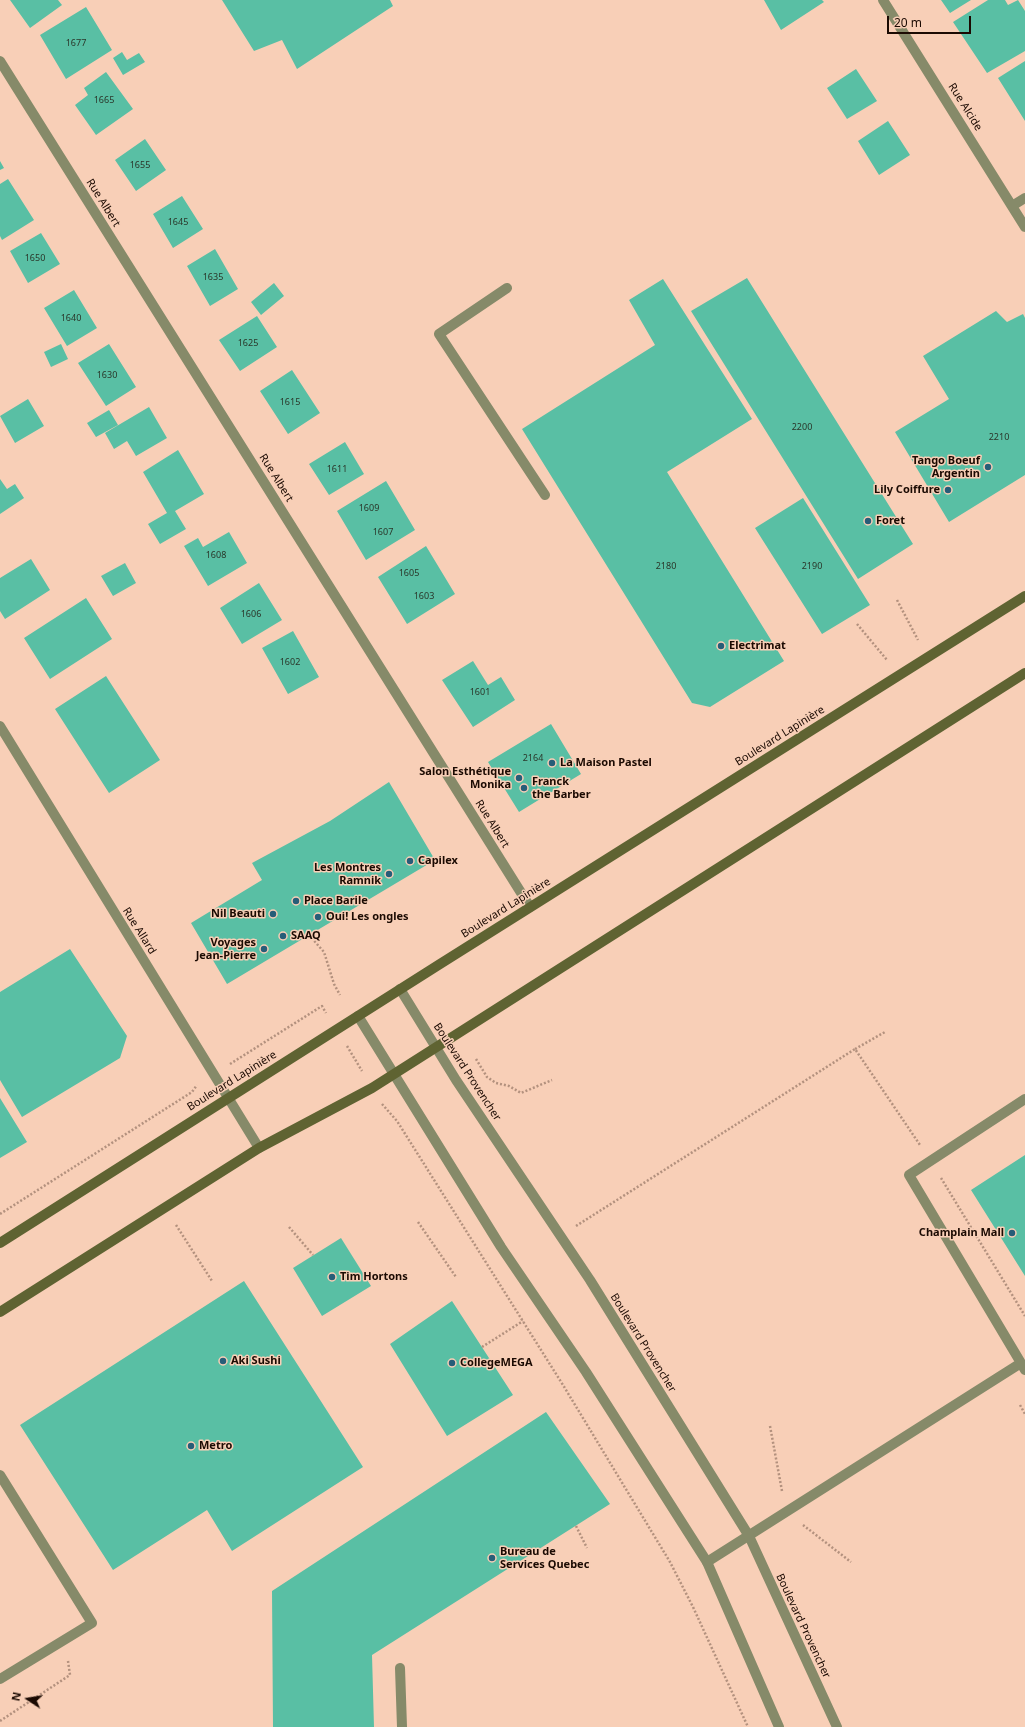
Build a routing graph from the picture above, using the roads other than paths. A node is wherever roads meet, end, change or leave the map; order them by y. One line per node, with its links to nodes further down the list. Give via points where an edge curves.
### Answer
1 (883, 0): 4 (street, Rue Alcide)
2 (0, 61): 11 (street, Rue Albert)
3 (1025, 198): 4 (street)
4 (1012, 206): 5 (street, Rue Alcide)
5 (1025, 227)
6 (506, 288): 7 (street, via 439,334)
7 (545, 495)
8 (1025, 596): 11 (main road, Boulevard Lapinière)
9 (1025, 673): 14 (main road)
10 (0, 726): 16 (street, Rue Allard)
11 (530, 907): 12 (main road, Boulevard Lapinière)
12 (400, 989): 13 (main road, Boulevard Lapinière); 14 (street, Boulevard Provencher)
13 (358, 1016): 15 (street); 16 (main road, Boulevard Lapinière)
14 (436, 1047): 15 (main road); 23 (street, Boulevard Provencher, via 590,1280)
15 (393, 1075): 18 (main road); 24 (street)
16 (228, 1098): 18 (street, Rue Allard); 19 (main road, Boulevard Lapinière)
17 (1025, 1099): 21 (street, via 909,1176)
18 (259, 1148): 20 (main road)
19 (0, 1243)
20 (0, 1312)
21 (1023, 1367): 23 (street)
22 (0, 1475): 26 (street, via 92,1623)
23 (749, 1536): 24 (street); 29 (street, Boulevard Provencher)
24 (707, 1562): 28 (street)
25 (400, 1668): 27 (street)
26 (0, 1679)
27 (402, 1727)
28 (779, 1727)
29 (837, 1727)

